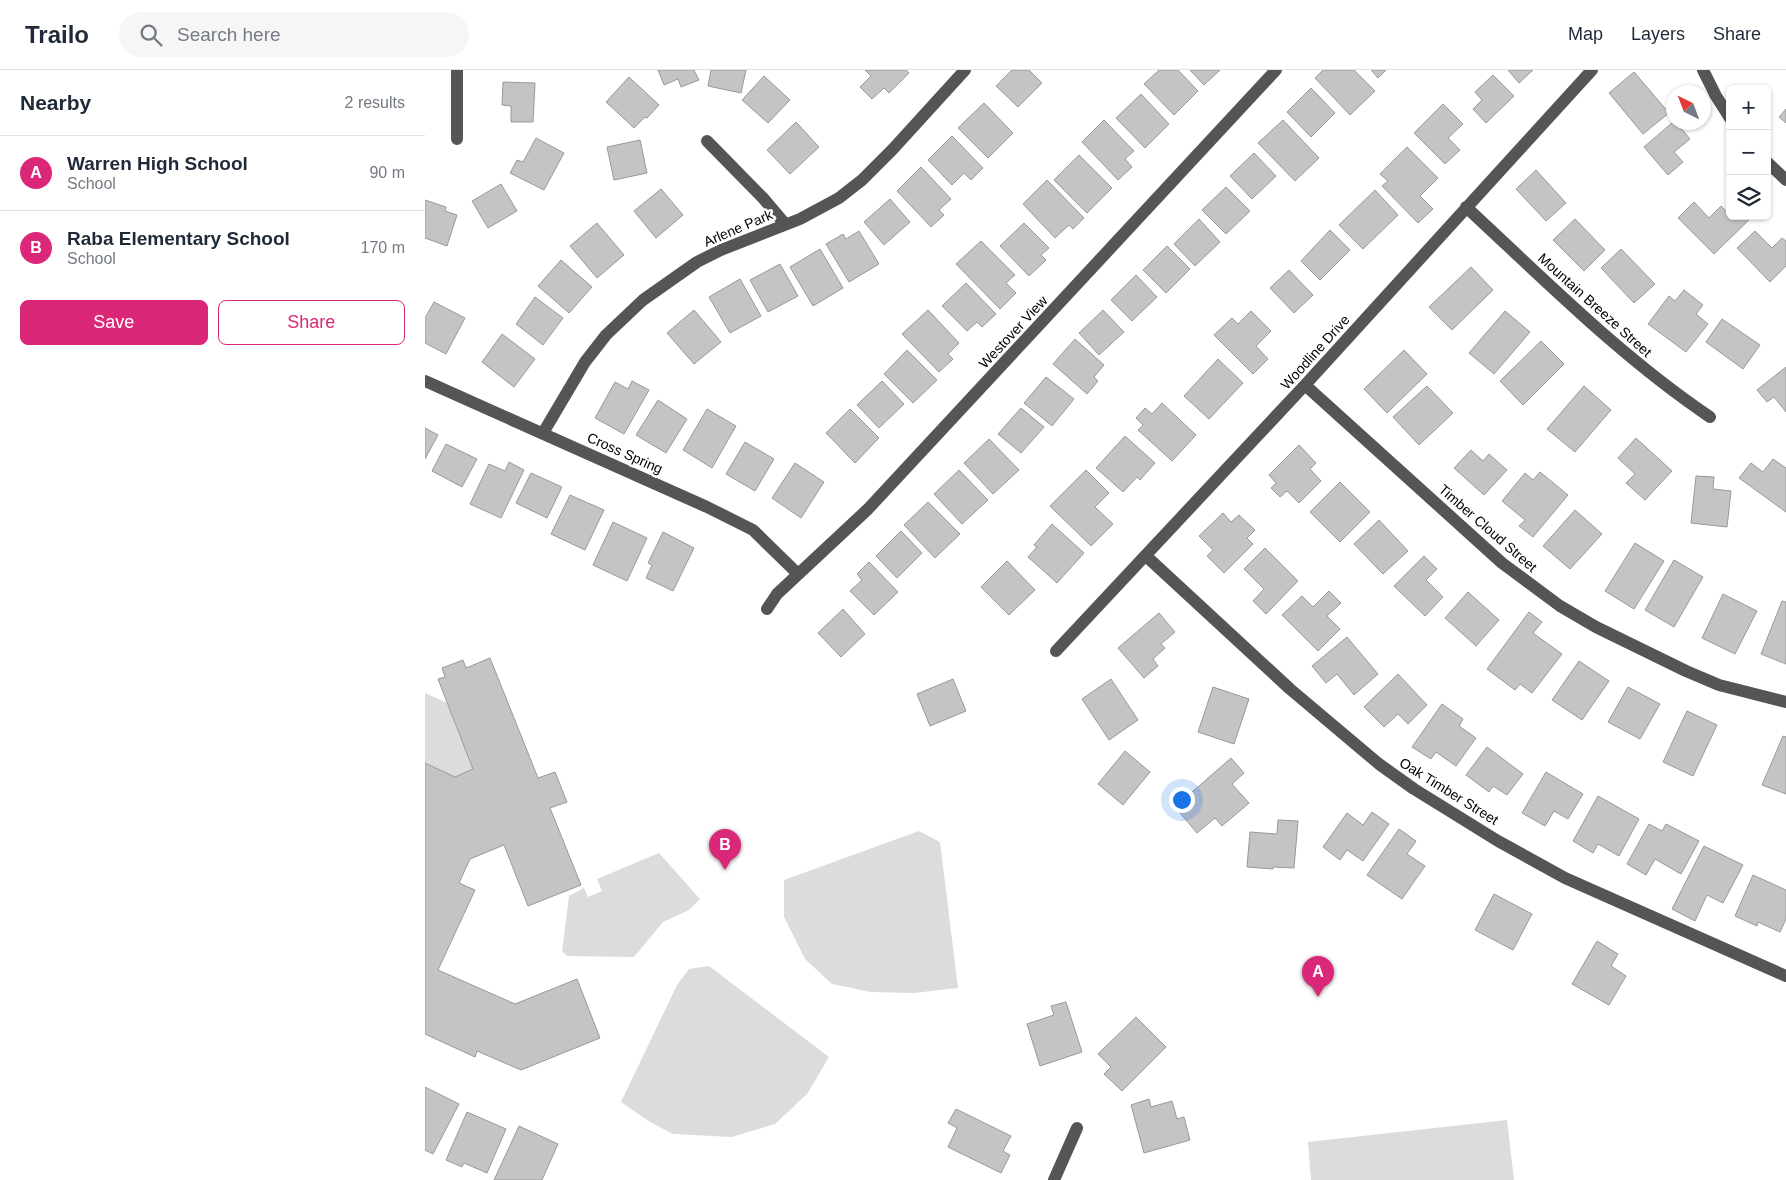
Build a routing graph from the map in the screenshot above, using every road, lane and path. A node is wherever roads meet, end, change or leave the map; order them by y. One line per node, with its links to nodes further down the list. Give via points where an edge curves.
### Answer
1 (457, 70): 7 (street)
2 (965, 70): 12 (street, Arlene Park, via 862,180 839,198)
3 (1276, 70): 18 (street, Westover View, via 868,509)
4 (1592, 70): 11 (street, Woodline Drive)
5 (1703, 70): 6 (street)
6 (1726, 112)
7 (457, 139)
8 (707, 141): 12 (street)
9 (1771, 166): 10 (street)
10 (1786, 180)
11 (1466, 208): 14 (street, Woodline Drive); 15 (street, Mountain Breeze Street, via 1615,345 1671,391)
12 (785, 224): 16 (street, Arlene Park, via 697,262 643,300 585,362)
13 (425, 381): 16 (street, Cross Spring)
14 (1305, 385): 17 (street, Woodline Drive); 21 (street, Timber Cloud Street, via 1502,563 1560,606 1686,671 1719,685)
15 (1710, 417)
16 (543, 433): 18 (street, Cross Spring, via 753,530)
17 (1145, 556): 20 (street, Woodline Drive); 22 (street, Oak Timber Street, via 1290,690 1414,789 1565,878)
18 (798, 574): 19 (street, Westover View)
19 (767, 609)
20 (1056, 651)
21 (1786, 702)
22 (1786, 976)
23 (1077, 1128): 24 (street)
24 (1054, 1180)

